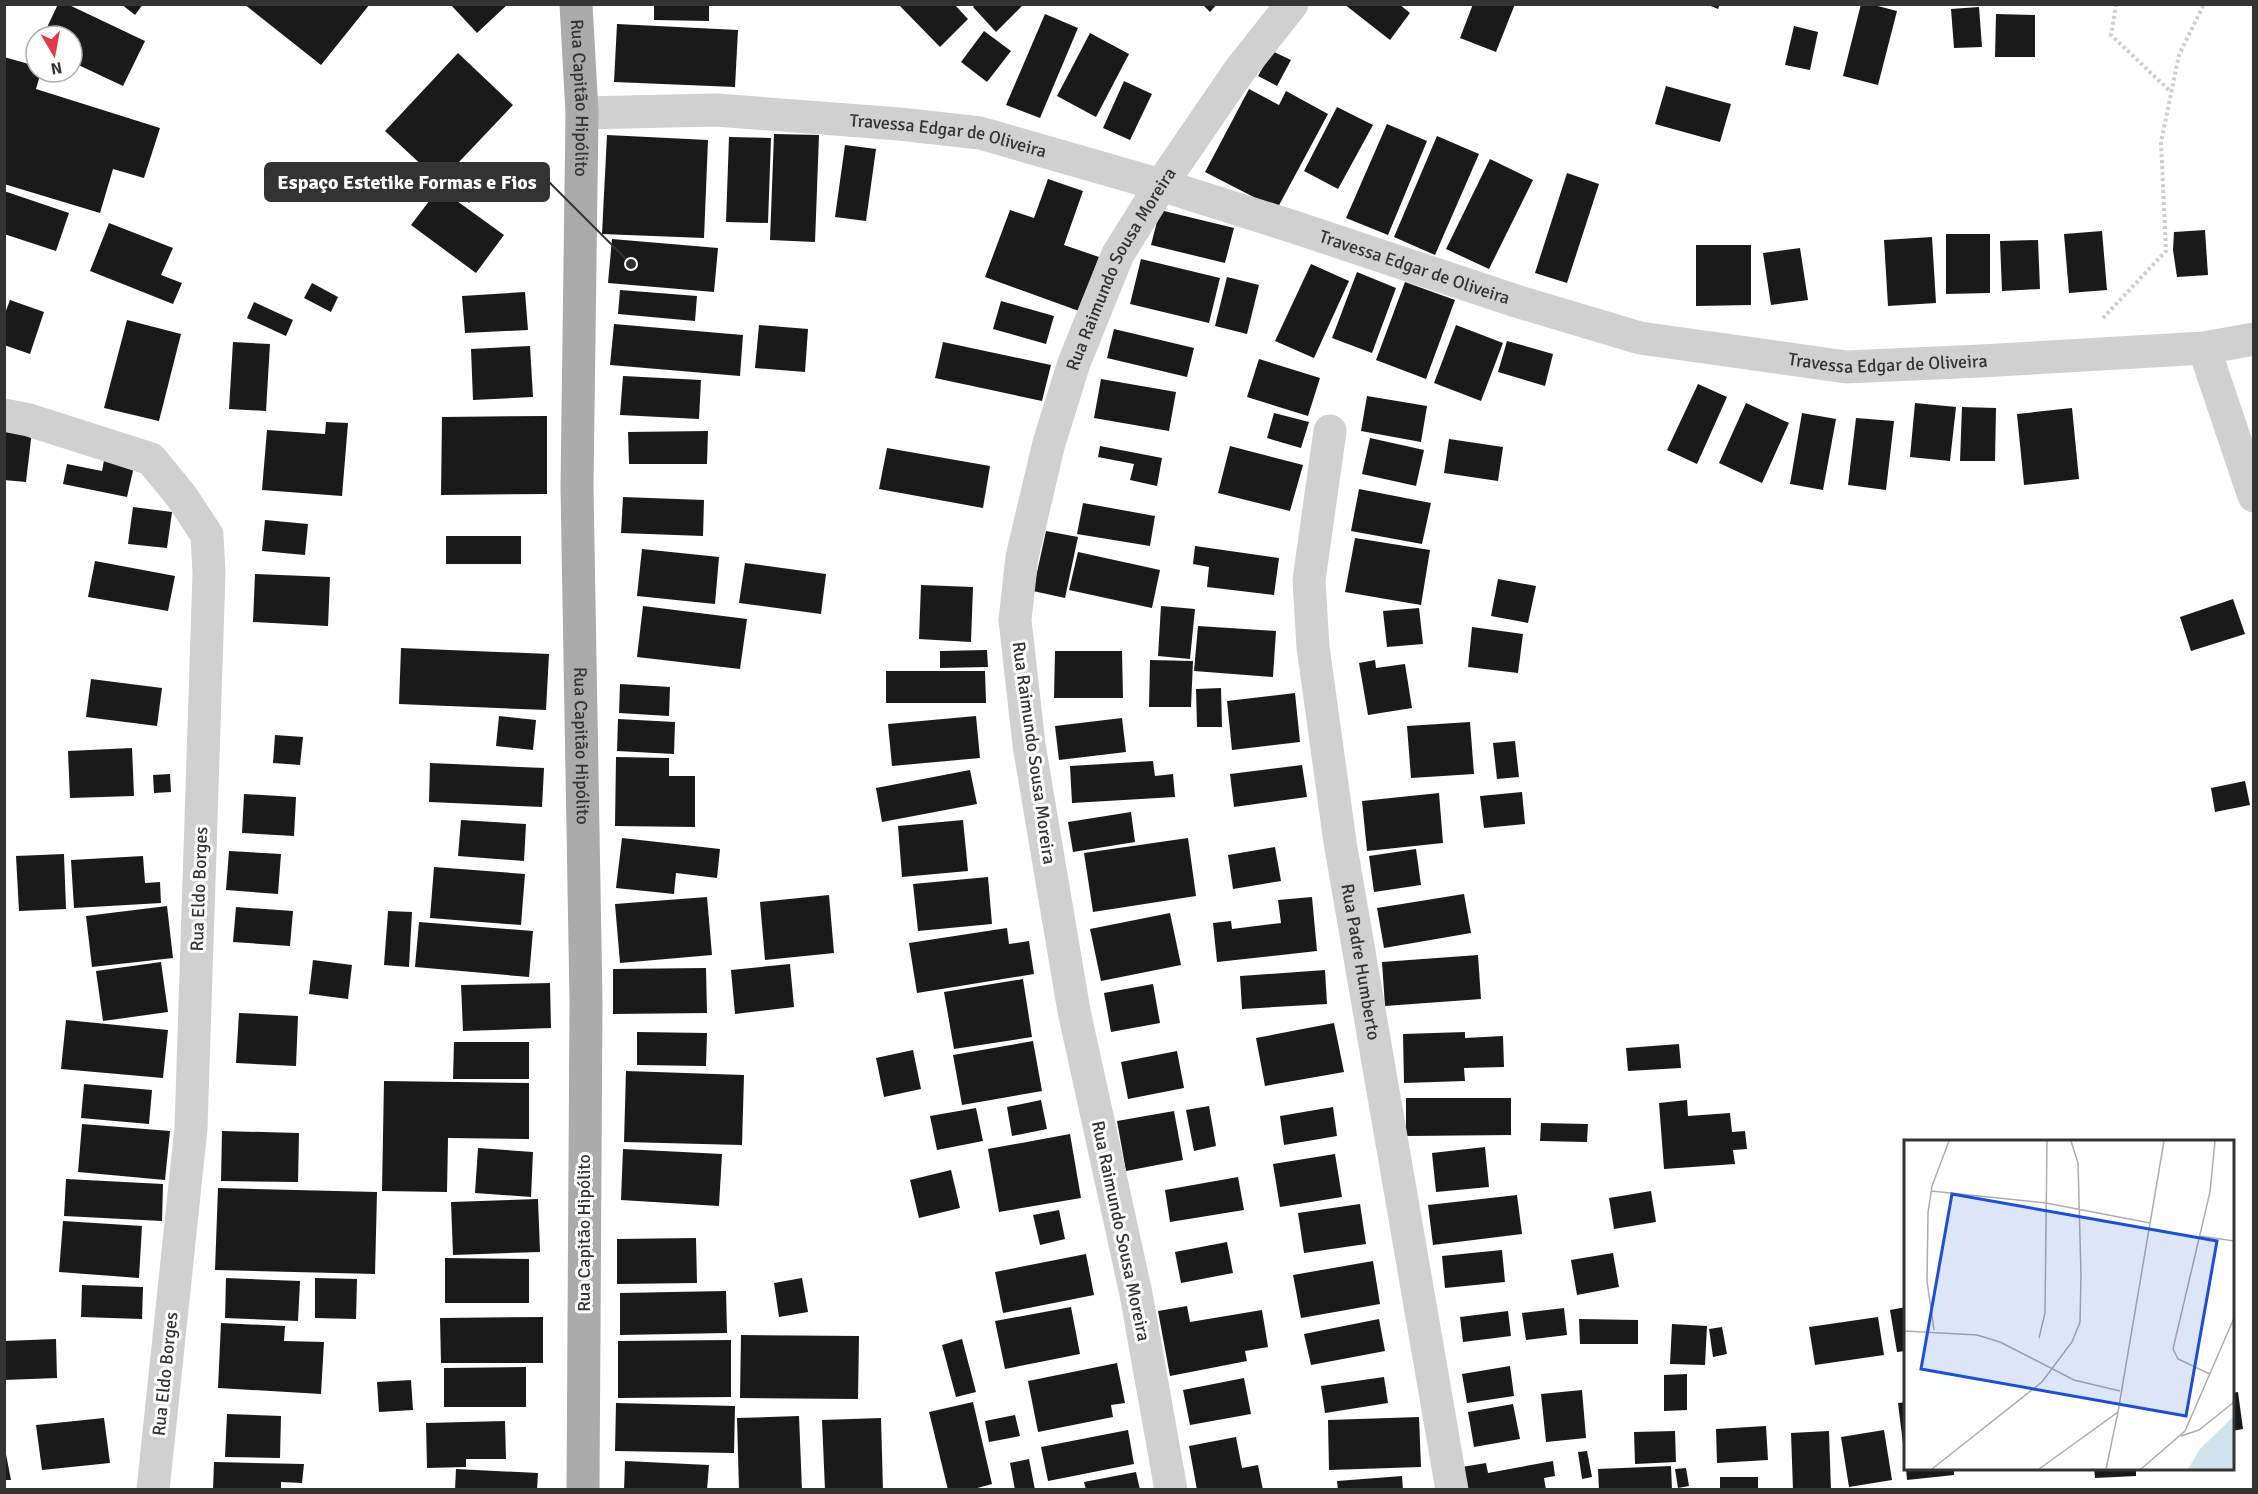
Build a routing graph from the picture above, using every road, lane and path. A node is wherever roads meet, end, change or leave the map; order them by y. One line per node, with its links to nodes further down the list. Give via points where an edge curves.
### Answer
1 (576, 4): 6 (main road, Rua Capitão Hipólito)
2 (1292, 4): 7 (street, Rua Raimundo Sousa Moreira, via 1239,71)
3 (2116, 4): 5 (path, via 2110,35)
4 (2204, 4): 5 (path, via 2179,55)
5 (2171, 92): 10 (path, via 2161,142 2166,251)
6 (582, 113): 7 (street, Travessa Edgar de Oliveira, via 717,110 980,133); 15 (main road, Rua Capitão Hipólito, via 577,487 585,1002)
7 (1161, 185): 10 (street, Travessa Edgar de Oliveira, via 1640,338 1846,367); 16 (street, Rua Raimundo Sousa Moreira, via 1118,254 1074,363 1048,443 1025,546 1015,621 1029,745 1074,1011 1136,1294)
8 (2253, 339): 9 (street, Travessa Edgar de Oliveira)
9 (2204, 348): 10 (street, Travessa Edgar de Oliveira); 13 (street)
10 (2067, 356)
11 (4, 415): 14 (street, Rua Eldo Borges, via 151,459 207,535 209,573 191,1128)
12 (1329, 431): 17 (street, Rua Padre Humberto, via 1309,580 1313,647 1340,842)
13 (2253, 496)
14 (153, 1490)
15 (584, 1490)
16 (1171, 1490)
17 (1452, 1490)

